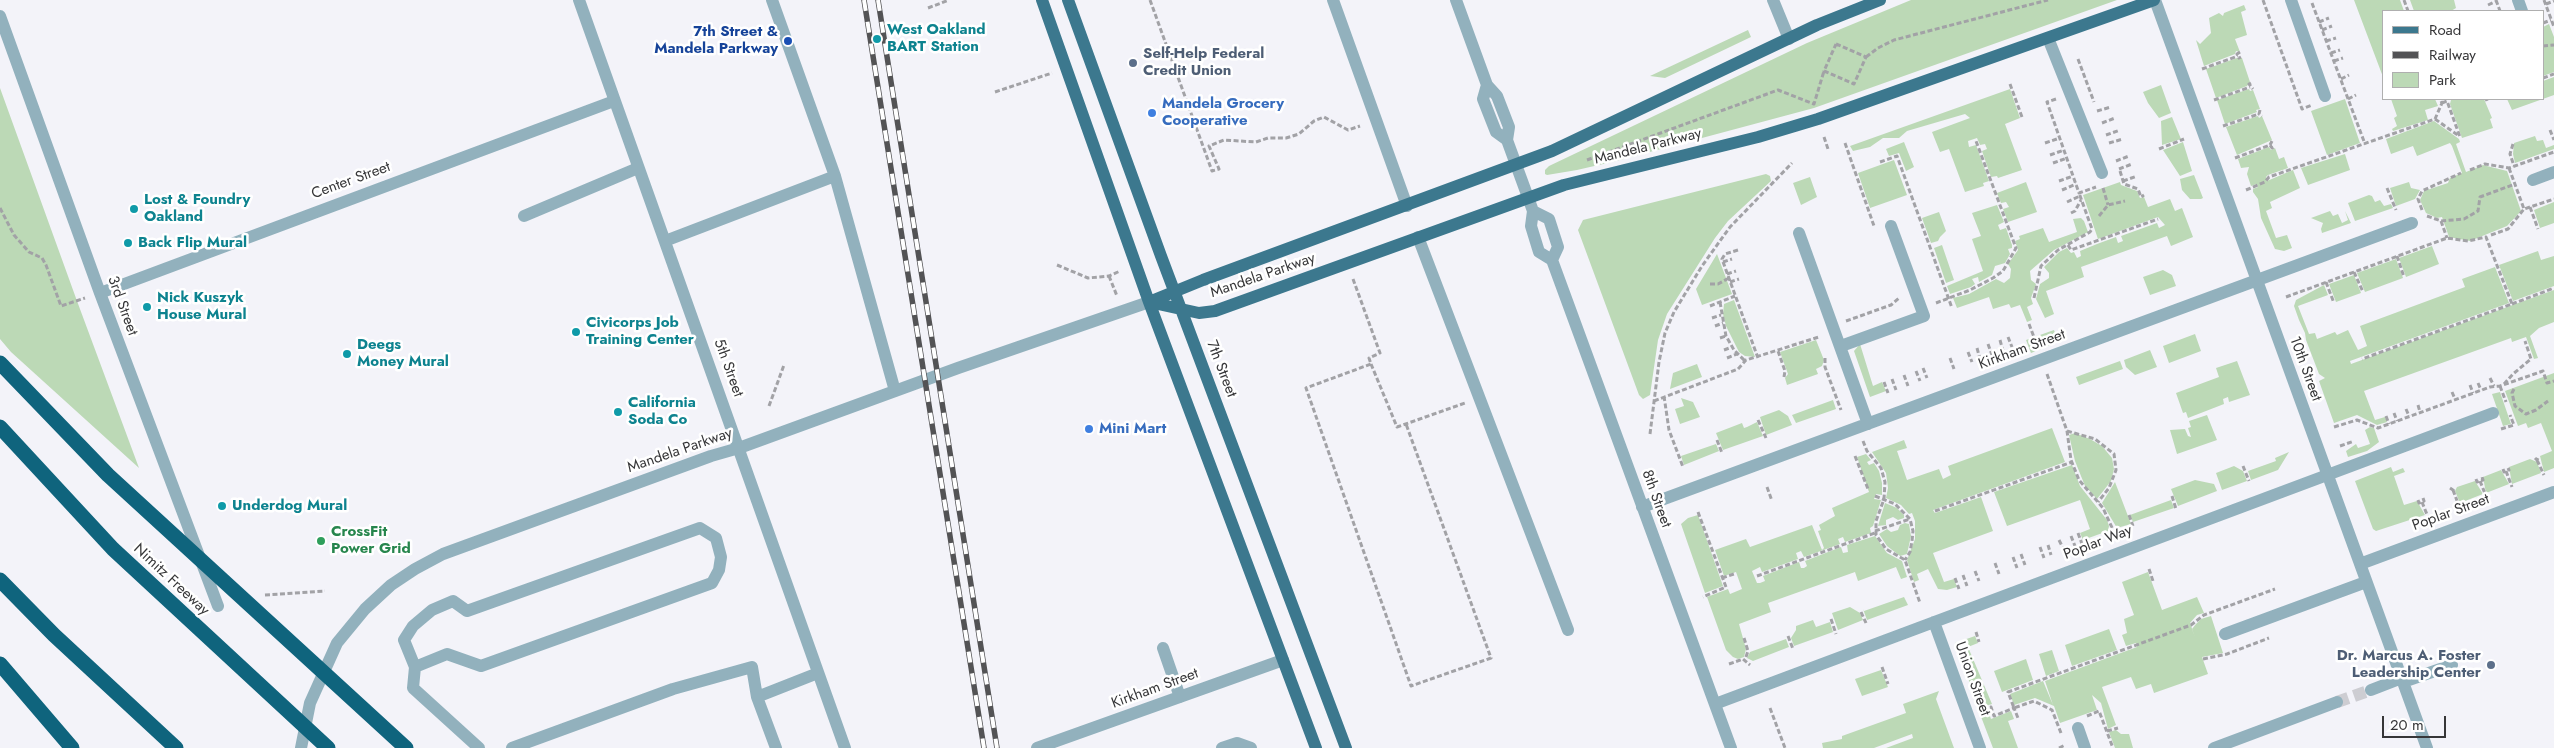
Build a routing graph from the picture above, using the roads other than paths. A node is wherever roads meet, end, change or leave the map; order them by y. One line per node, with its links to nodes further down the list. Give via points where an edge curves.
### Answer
1 (579, 0): 15 (street, 5th Street)
2 (772, 0): 19 (street)
3 (1042, 0): 34 (main road)
4 (1068, 0): 33 (main road, 7th Street)
5 (1333, 0): 23 (street)
6 (1456, 0): 16 (street, 8th Street, via 1487,85 1483,99 1496,132 1506,140)
7 (1772, 0): 13 (street)
8 (1880, 0): 13 (main road, Mandela Parkway)
9 (2154, 0): 12 (main road, Mandela Parkway); 31 (street, 10th Street)
10 (2291, 0): 14 (street)
11 (0, 16): 32 (street, 3rd Street)
12 (2048, 38): 20 (street); 22 (main road, Mandela Parkway, via 1818,119 1564,185)
13 (1789, 39): 16 (main road, Mandela Parkway)
14 (2325, 96)
15 (614, 101): 17 (street, 5th Street); 32 (street, Center Street)
16 (1516, 165): 22 (street, 8th Street); 23 (main road, Mandela Parkway)
17 (638, 168): 24 (street); 29 (street, 5th Street)
18 (2554, 172): 21 (street)
19 (835, 176): 29 (street); 38 (street)
20 (2103, 180)
21 (2533, 180)
22 (1531, 205): 28 (main road, Mandela Parkway); 30 (street, 8th Street, via 1531,226 1539,252); 30 (street, 8th Street, via 1549,219 1558,246)
23 (1407, 206): 33 (main road, Mandela Parkway)
24 (524, 216)
25 (2412, 223): 31 (street, Kirkham Street)
26 (1891, 226): 36 (street, via 1924,316)
27 (1799, 233): 36 (street)
28 (1418, 238): 35 (main road, Mandela Parkway, via 1215,311); 51 (street)
29 (665, 241): 42 (street, 5th Street)
30 (1552, 260): 45 (street, 8th Street)
31 (2255, 280): 40 (street, Kirkham Street); 43 (street, 10th Street)
32 (100, 292): 49 (street, 3rd Street)
33 (1174, 292): 34 (main road, Mandela Parkway); 35 (main road, 7th Street)
34 (1149, 302): 35 (main road, Mandela Parkway); 38 (street, Mandela Parkway); 54 (main road)
35 (1182, 310): 79 (main road, 7th Street)
36 (1841, 346): 40 (street)
37 (0, 363): 70 (highway, via 108,475)
38 (895, 390): 42 (street, Mandela Parkway)
39 (2493, 413): 43 (street, Poplar Way)
40 (1868, 424): 45 (street, Kirkham Street)
41 (0, 427): 69 (highway, Nimitz Freeway, via 120,555)
42 (739, 448): 58 (street, 5th Street); 68 (street, Mandela Parkway, via 451,551 414,569 365,609 337,643 310,703)
43 (2327, 475): 46 (street, 10th Street); 50 (street, Poplar Way)
44 (2554, 492): 46 (street, Poplar Street)
45 (1642, 507): 64 (street, 8th Street)
46 (2360, 564): 48 (street, 10th Street)
47 (0, 580): 67 (highway)
48 (2366, 582): 52 (street); 59 (street, 10th Street)
49 (218, 606)
50 (1934, 622): 64 (street, Poplar Way); 81 (street, Union Street)
51 (1568, 630)
52 (2225, 634)
53 (1163, 648): 62 (street)
54 (1283, 660): 62 (street, Kirkham Street); 78 (main road)
55 (0, 664): 66 (highway)
56 (2452, 664): 59 (street)
57 (415, 667): 57 (street, via 447,654 480,666 712,583 721,557 716,538 700,528 467,611 453,601 432,610 413,626 404,640); 71 (street, via 413,688)
58 (818, 674): 61 (street); 74 (street, 5th Street)
59 (2402, 680): 60 (street); 84 (street, 10th Street)
60 (2371, 690)
61 (757, 697): 72 (street, via 752,667 673,689); 73 (street)
62 (1180, 697): 75 (street, Kirkham Street)
63 (2338, 702): 83 (street)
64 (1715, 704): 80 (street, 8th Street)
65 (2078, 728): 82 (street)
66 (72, 748)
67 (176, 748)
68 (301, 748)
69 (328, 748)
70 (406, 748)
71 (479, 748)
72 (512, 748)
73 (776, 748)
74 (845, 748)
75 (1037, 748)
76 (1222, 748): 77 (street, via 1237,743)
77 (1251, 748)
78 (1316, 748)
79 (1346, 748)
80 (1731, 748)
81 (1980, 748)
82 (2085, 748)
83 (2214, 748)
84 (2427, 748)

